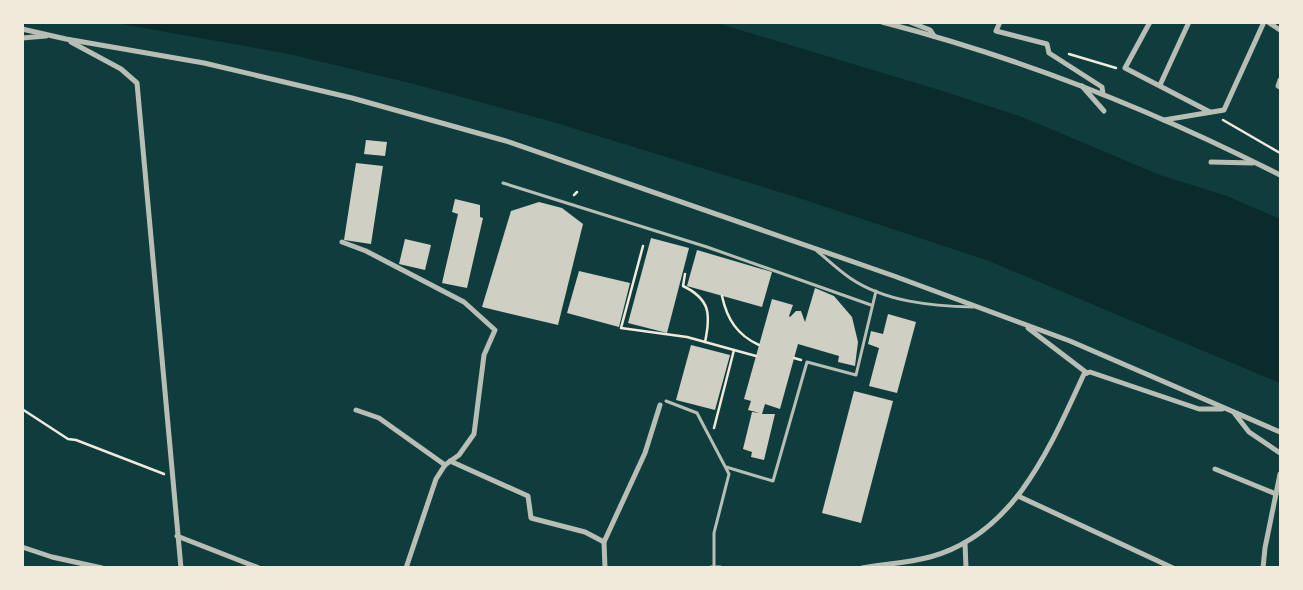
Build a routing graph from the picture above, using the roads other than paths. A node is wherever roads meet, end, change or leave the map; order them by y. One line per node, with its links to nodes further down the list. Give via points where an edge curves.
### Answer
1 (882, 22): 11 (street)
2 (910, 22): 11 (street, via 930,30)
3 (1000, 22): 18 (street, via 996,31 1047,44 1049,53 1102,88)
4 (1150, 22): 16 (street, via 1125,68)
5 (1189, 22): 16 (street)
6 (1264, 22): 20 (street, via 1224,110)
7 (1268, 22): 9 (street)
8 (22, 29): 10 (street)
9 (1280, 30)
10 (49, 36): 12 (street); 13 (street)
11 (934, 36): 15 (street)
12 (22, 38)
13 (66, 39): 27 (street, via 204,63 432,119 506,141); 46 (street, via 122,69 137,83)
14 (1280, 80): 17 (street)
15 (1080, 84): 18 (street); 19 (street)
16 (1160, 85): 20 (street)
17 (1280, 87)
18 (1103, 94): 21 (street)
19 (1104, 111)
20 (1211, 112): 21 (street)
21 (1164, 120): 23 (street)
22 (1212, 162): 23 (street)
23 (1256, 163): 24 (street)
24 (1280, 175)
25 (503, 183): 29 (lane, via 707,247)
26 (342, 242): 40 (street, via 366,250 464,302 495,330 484,355 474,434 459,455)
27 (813, 247): 28 (lane, via 850,278); 30 (street)
28 (876, 291): 29 (lane); 30 (lane, via 933,306)
29 (871, 305): 41 (lane, via 856,374 807,362 773,481)
30 (979, 307): 31 (street)
31 (1022, 323): 32 (street); 35 (street)
32 (1087, 373): 35 (street, via 1199,409); 45 (street, via 1048,452)
33 (666, 401): 41 (lane, via 697,413)
34 (660, 405): 47 (street, via 646,453)
35 (1224, 409): 37 (street)
36 (356, 410): 40 (street, via 379,418)
37 (1235, 414): 38 (street); 39 (street, via 1249,432)
38 (1280, 432)
39 (1280, 453)
40 (447, 463): 47 (street, via 528,496 531,518 585,532); 55 (street, via 436,479)
41 (726, 467): 51 (lane, via 729,474 714,533)
42 (1215, 469): 44 (street)
43 (1280, 474): 44 (street)
44 (1276, 494): 61 (street)
45 (1018, 496): 48 (street); 60 (street)
46 (177, 536): 53 (street); 54 (street)
47 (604, 542): 56 (street)
48 (966, 543): 58 (street, via 930,558); 59 (street)
49 (22, 547): 50 (street)
50 (84, 566): 52 (street)
51 (712, 567): 57 (street)
52 (102, 568)
53 (181, 568)
54 (259, 568)
55 (406, 568)
56 (605, 568)
57 (720, 568)
58 (862, 568)
59 (966, 568)
60 (1173, 568)
61 (1263, 568)

